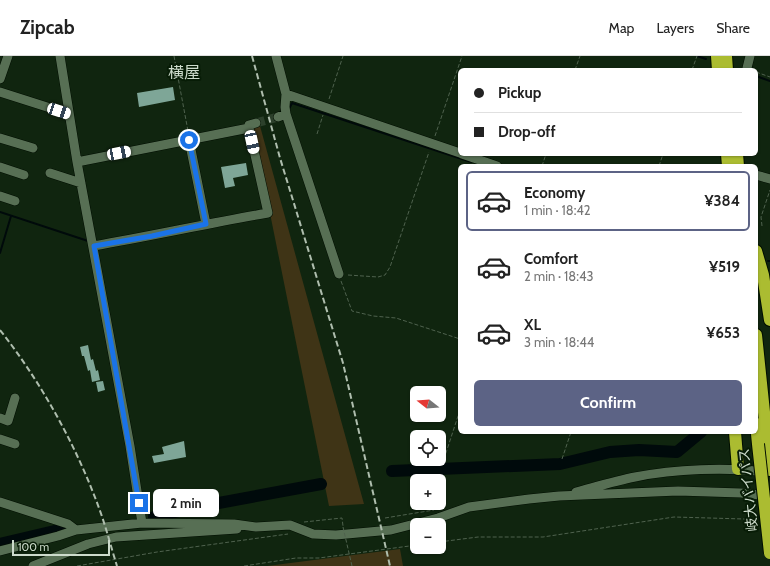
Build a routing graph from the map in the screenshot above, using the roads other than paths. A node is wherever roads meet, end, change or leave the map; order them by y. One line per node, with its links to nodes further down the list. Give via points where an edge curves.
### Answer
1 (8, 56): 10 (street)
2 (60, 56): 13 (street)
3 (276, 56): 12 (street)
4 (717, 56): 7 (highway)
5 (726, 56): 8 (highway)
6 (750, 56): 9 (street)
7 (718, 68)
8 (727, 68)
9 (747, 68)
10 (0, 79)
11 (0, 92): 13 (street)
12 (286, 94): 17 (street); 32 (street, via 282,115)
13 (69, 114): 19 (street)
14 (0, 138): 16 (street)
15 (189, 140): 19 (street); 29 (street); 29 (street, via 252,126 268,213)
16 (33, 148)
17 (458, 153)
18 (467, 156): 20 (street)
19 (77, 162): 26 (street)
20 (491, 164)
21 (0, 167): 23 (street)
22 (50, 173): 26 (street)
23 (24, 175)
24 (758, 175): 25 (street)
25 (770, 179)
26 (81, 183): 30 (street)
27 (0, 196): 28 (street)
28 (15, 201)
29 (206, 224): 30 (street)
30 (94, 246): 47 (street)
31 (758, 258): 33 (highway)
32 (339, 274)
33 (770, 320)
34 (758, 366): 41 (highway, 岐大バイパス)
35 (15, 398): 36 (street, via 8,421)
36 (0, 418)
37 (758, 430): 41 (highway, 岐大バイパス)
38 (735, 434): 42 (highway)
39 (0, 439): 40 (street)
40 (15, 444)
41 (763, 445): 43 (highway, 岐大バイパス); 51 (highway, 岐大バイパス, bridge)
42 (738, 469): 43 (street); 44 (street, via 658,473)
43 (770, 471)
44 (559, 496): 45 (street, via 678,491); 48 (street, via 469,506 417,524 366,533 313,534 290,525)
45 (770, 496)
46 (0, 502): 49 (street, via 68,524)
47 (142, 523): 48 (street, via 234,524); 49 (street)
48 (256, 527): 52 (street, via 116,537 88,544)
49 (76, 530): 50 (street)
50 (0, 550)
51 (770, 553)
52 (33, 566)

